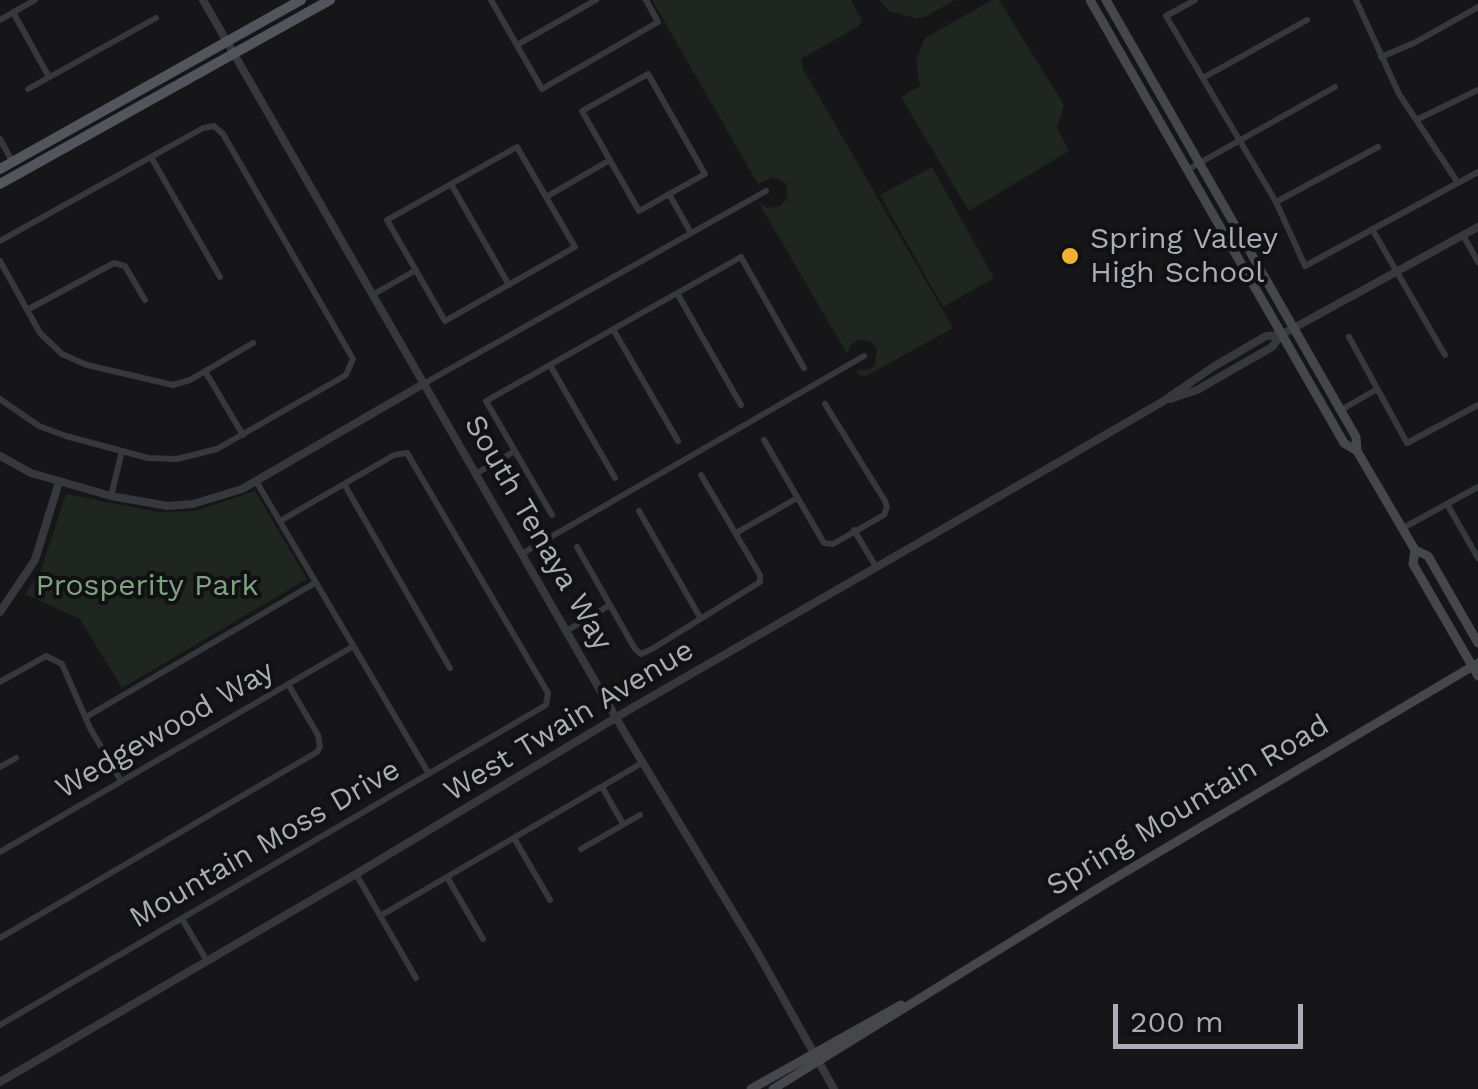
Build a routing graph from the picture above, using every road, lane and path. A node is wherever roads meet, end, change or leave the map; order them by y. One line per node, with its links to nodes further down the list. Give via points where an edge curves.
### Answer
1 (35, 0): 14 (street)
2 (202, 0): 19 (street, South Tenaya Way)
3 (302, 0): 19 (main road)
4 (330, 0): 21 (main road)
5 (491, 0): 20 (street)
6 (568, 0): 15 (street)
7 (596, 0): 15 (street)
8 (646, 0): 20 (street, via 658,22 542,88)
9 (1106, 0): 35 (main road)
10 (1195, 0): 24 (street, via 1166,16)
11 (1356, 0): 22 (street)
12 (1093, 1): 37 (main road)
13 (1478, 7): 22 (street)
14 (13, 12): 17 (street); 23 (street)
15 (575, 12): 20 (street)
16 (156, 18): 23 (street)
17 (0, 20)
18 (1307, 20): 24 (street)
19 (227, 42): 21 (street, South Tenaya Way); 34 (main road)
20 (517, 45)
21 (234, 54): 39 (main road); 58 (street, South Tenaya Way)
22 (1380, 57): 28 (street)
23 (49, 78): 26 (street)
24 (1203, 78): 30 (street)
25 (1335, 87): 30 (street)
26 (28, 89)
27 (1478, 90): 28 (street)
28 (1416, 120): 40 (street)
29 (0, 139): 34 (street)
30 (1238, 141): 35 (street); 45 (street)
31 (1378, 147): 45 (street)
32 (151, 156): 50 (street); 55 (street); 78 (street, via 202,128 214,126 224,134 353,359 346,375)
33 (610, 160): 43 (street, via 639,211); 43 (street, via 582,110 648,74 705,174); 44 (street)
34 (13, 162): 36 (main road); 39 (main road)
35 (1200, 162): 37 (street); 61 (main road)
36 (0, 169)
37 (1186, 170): 63 (main road)
38 (1478, 172): 40 (street)
39 (0, 180)
40 (1458, 183): 47 (street)
41 (451, 184): 44 (street, via 517,147); 53 (street, via 387,220); 56 (street)
42 (766, 191): 48 (street)
43 (669, 194): 48 (street)
44 (546, 197): 56 (street, via 575,247)
45 (1276, 202): 47 (street, via 1306,266)
46 (1478, 226): 49 (street, West Twain Avenue)
47 (1372, 229): 54 (street)
48 (692, 233): 71 (street)
49 (1463, 235): 52 (street); 54 (street, West Twain Avenue)
50 (0, 241)
51 (0, 260): 60 (street)
52 (1478, 262)
53 (416, 270): 56 (street, via 445,321); 58 (street)
54 (1397, 271): 61 (street, West Twain Avenue); 66 (street)
55 (220, 277)
56 (509, 284)
57 (677, 293): 62 (street); 69 (street, via 740,257); 74 (street)
58 (374, 294): 71 (street, South Tenaya Way)
59 (146, 300): 60 (street, via 120,263)
60 (27, 310): 70 (street, via 47,341 87,365 170,385)
61 (1294, 328): 63 (street, West Twain Avenue); 77 (main road)
62 (614, 329): 68 (street); 80 (street)
63 (1281, 334): 83 (main road, via 1344,443); 105 (street, West Twain Avenue, via 1272,347 1197,390 1162,402)
64 (1349, 337): 72 (street)
65 (253, 343): 70 (street)
66 (1445, 355)
67 (864, 356): 103 (street)
68 (550, 365): 82 (street, via 486,401); 87 (street)
69 (804, 368)
70 (205, 371): 78 (street)
71 (425, 383): 85 (street, South Tenaya Way); 88 (street)
72 (1377, 389): 76 (street, via 1407,443); 77 (street)
73 (0, 399): 81 (street, via 39,426)
74 (741, 404)
75 (825, 404): 99 (street, via 887,507)
76 (1478, 404)
77 (1341, 410): 83 (main road)
78 (242, 435): 81 (street, via 181,459)
79 (764, 440): 93 (street)
80 (678, 441)
81 (122, 451): 92 (street)
82 (516, 451): 85 (street); 96 (street)
83 (1357, 451): 98 (main road)
84 (0, 456): 89 (street)
85 (477, 474): 103 (street, South Tenaya Way)
86 (701, 475): 100 (street)
87 (615, 478)
88 (256, 481): 92 (street, via 193,504); 97 (street)
89 (60, 482): 92 (street); 108 (street, via 36,560)
90 (344, 484): 97 (street); 113 (street); 122 (street, Mountain Moss Drive, via 407,453 548,693 542,709)
91 (1478, 487): 94 (street)
92 (111, 496)
93 (797, 498): 99 (street, via 819,540 828,545); 100 (street)
94 (1447, 504): 98 (street); 104 (street)
95 (639, 511): 109 (street)
96 (552, 514)
97 (280, 521): 106 (street)
98 (1403, 528): 102 (main road)
99 (854, 530): 105 (street)
100 (736, 534): 109 (street, via 760,575 758,586)
101 (577, 547): 107 (street)
102 (1415, 550): 111 (main road, via 1428,556); 114 (main road, via 1414,564)
103 (522, 552): 110 (street, South Tenaya Way)
104 (1478, 558)
105 (876, 566): 118 (street, West Twain Avenue)
106 (316, 583): 112 (street); 117 (street)
107 (610, 605): 109 (street, via 644,654); 110 (street)
108 (0, 612)
109 (701, 619)
110 (568, 630): 118 (street, South Tenaya Way)
111 (1478, 642)
112 (352, 647): 116 (street, Wedgewood Way); 122 (street)
113 (450, 668)
114 (1476, 669): 140 (main road, Spring Mountain Road)
115 (0, 682): 117 (street, via 52,656)
116 (288, 684): 123 (street, Wedgewood Way); 135 (street, via 318,735 317,752)
117 (86, 717): 123 (street)
118 (618, 718): 120 (street, South Tenaya Way); 130 (street, West Twain Avenue)
119 (16, 758): 121 (street)
120 (642, 763): 124 (street); 140 (street, South Tenaya Way)
121 (0, 767)
122 (429, 774): 134 (street, Mountain Moss Drive)
123 (122, 781): 129 (street, Wedgewood Way)
124 (602, 787): 126 (street); 127 (street)
125 (640, 815): 126 (street)
126 (624, 824): 128 (street)
127 (514, 838): 131 (street); 132 (street)
128 (582, 850)
129 (0, 852)
130 (356, 874): 133 (street); 137 (street, West Twain Avenue)
131 (447, 877): 133 (street); 136 (street)
132 (550, 900)
133 (380, 916): 138 (street)
134 (182, 919): 137 (street); 139 (street, Mountain Moss Drive)
135 (0, 938)
136 (483, 939)
137 (207, 961): 141 (street, West Twain Avenue)
138 (416, 978)
139 (0, 1025)
140 (816, 1057): 142 (main road, Spring Mountain Road); 143 (main road, Spring Mountain Road); 144 (street, South Tenaya Way)
141 (0, 1082)
142 (751, 1089)
143 (773, 1089)
144 (834, 1089)

